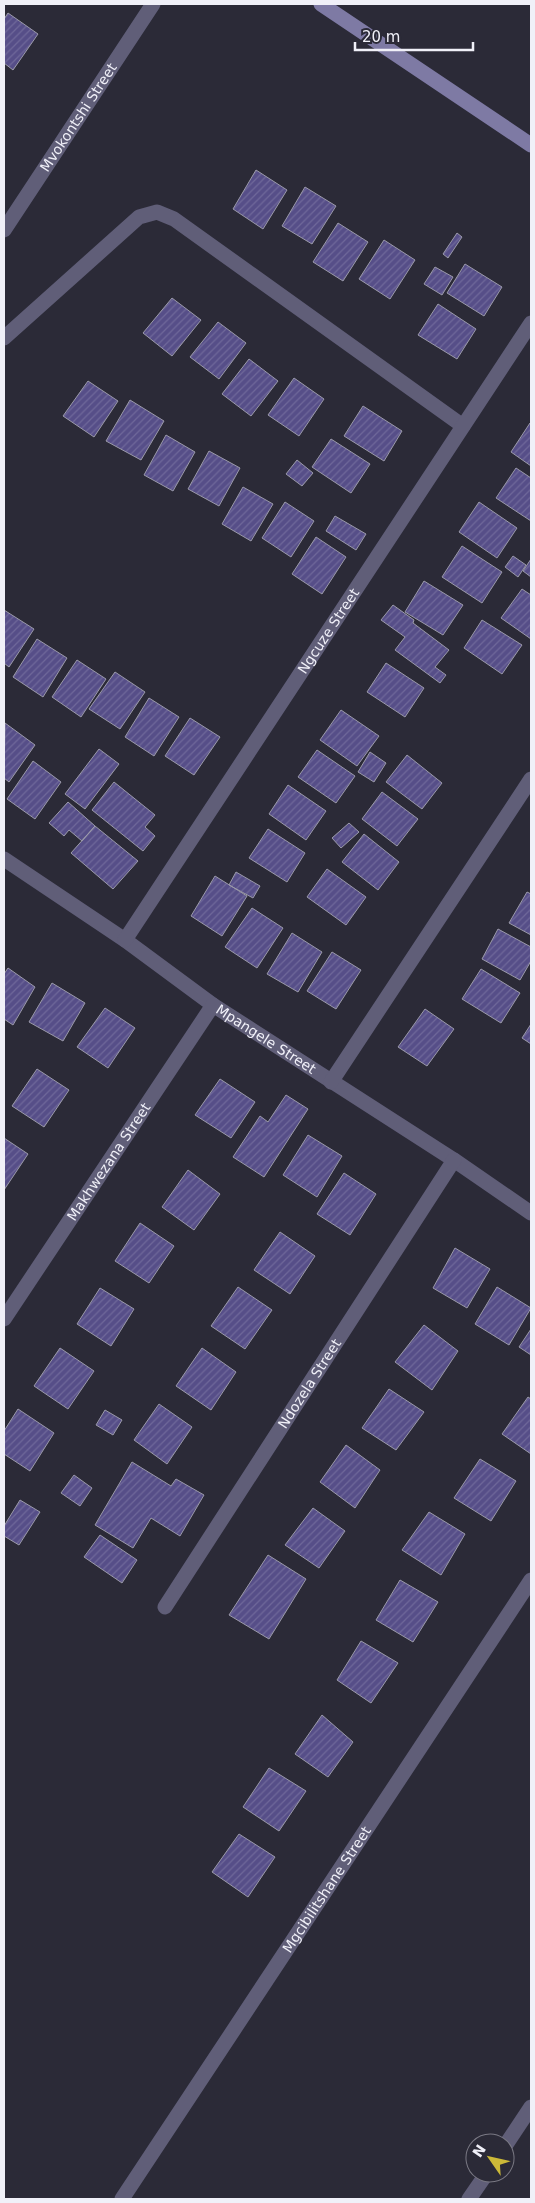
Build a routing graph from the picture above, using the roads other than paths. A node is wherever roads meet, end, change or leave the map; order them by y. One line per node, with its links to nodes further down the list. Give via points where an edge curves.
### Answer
1 (153, 4): 4 (street, Mvokontshi Street)
2 (321, 4): 3 (street)
3 (531, 145)
4 (4, 230)
5 (531, 323): 7 (street, Ngcuze Street)
6 (4, 338): 7 (street, via 138,217 157,212 174,219)
7 (463, 426): 10 (street, Ngcuze Street)
8 (531, 779): 12 (street)
9 (4, 859): 10 (street, Mpangele Street)
10 (125, 940): 11 (street, Mpangele Street)
11 (213, 1005): 12 (street, Mpangele Street); 15 (street, Makhwezana Street)
12 (331, 1082): 13 (street, Mpangele Street)
13 (454, 1160): 14 (street, Mpangele Street); 17 (street, Ndozela Street)
14 (531, 1213)
15 (4, 1319)
16 (531, 1580): 21 (street, Mgcibilitshane Street)
17 (165, 1607)
18 (531, 2107): 19 (street)
19 (514, 2133)
20 (480, 2183): 22 (street)
21 (122, 2199)
22 (469, 2199)

